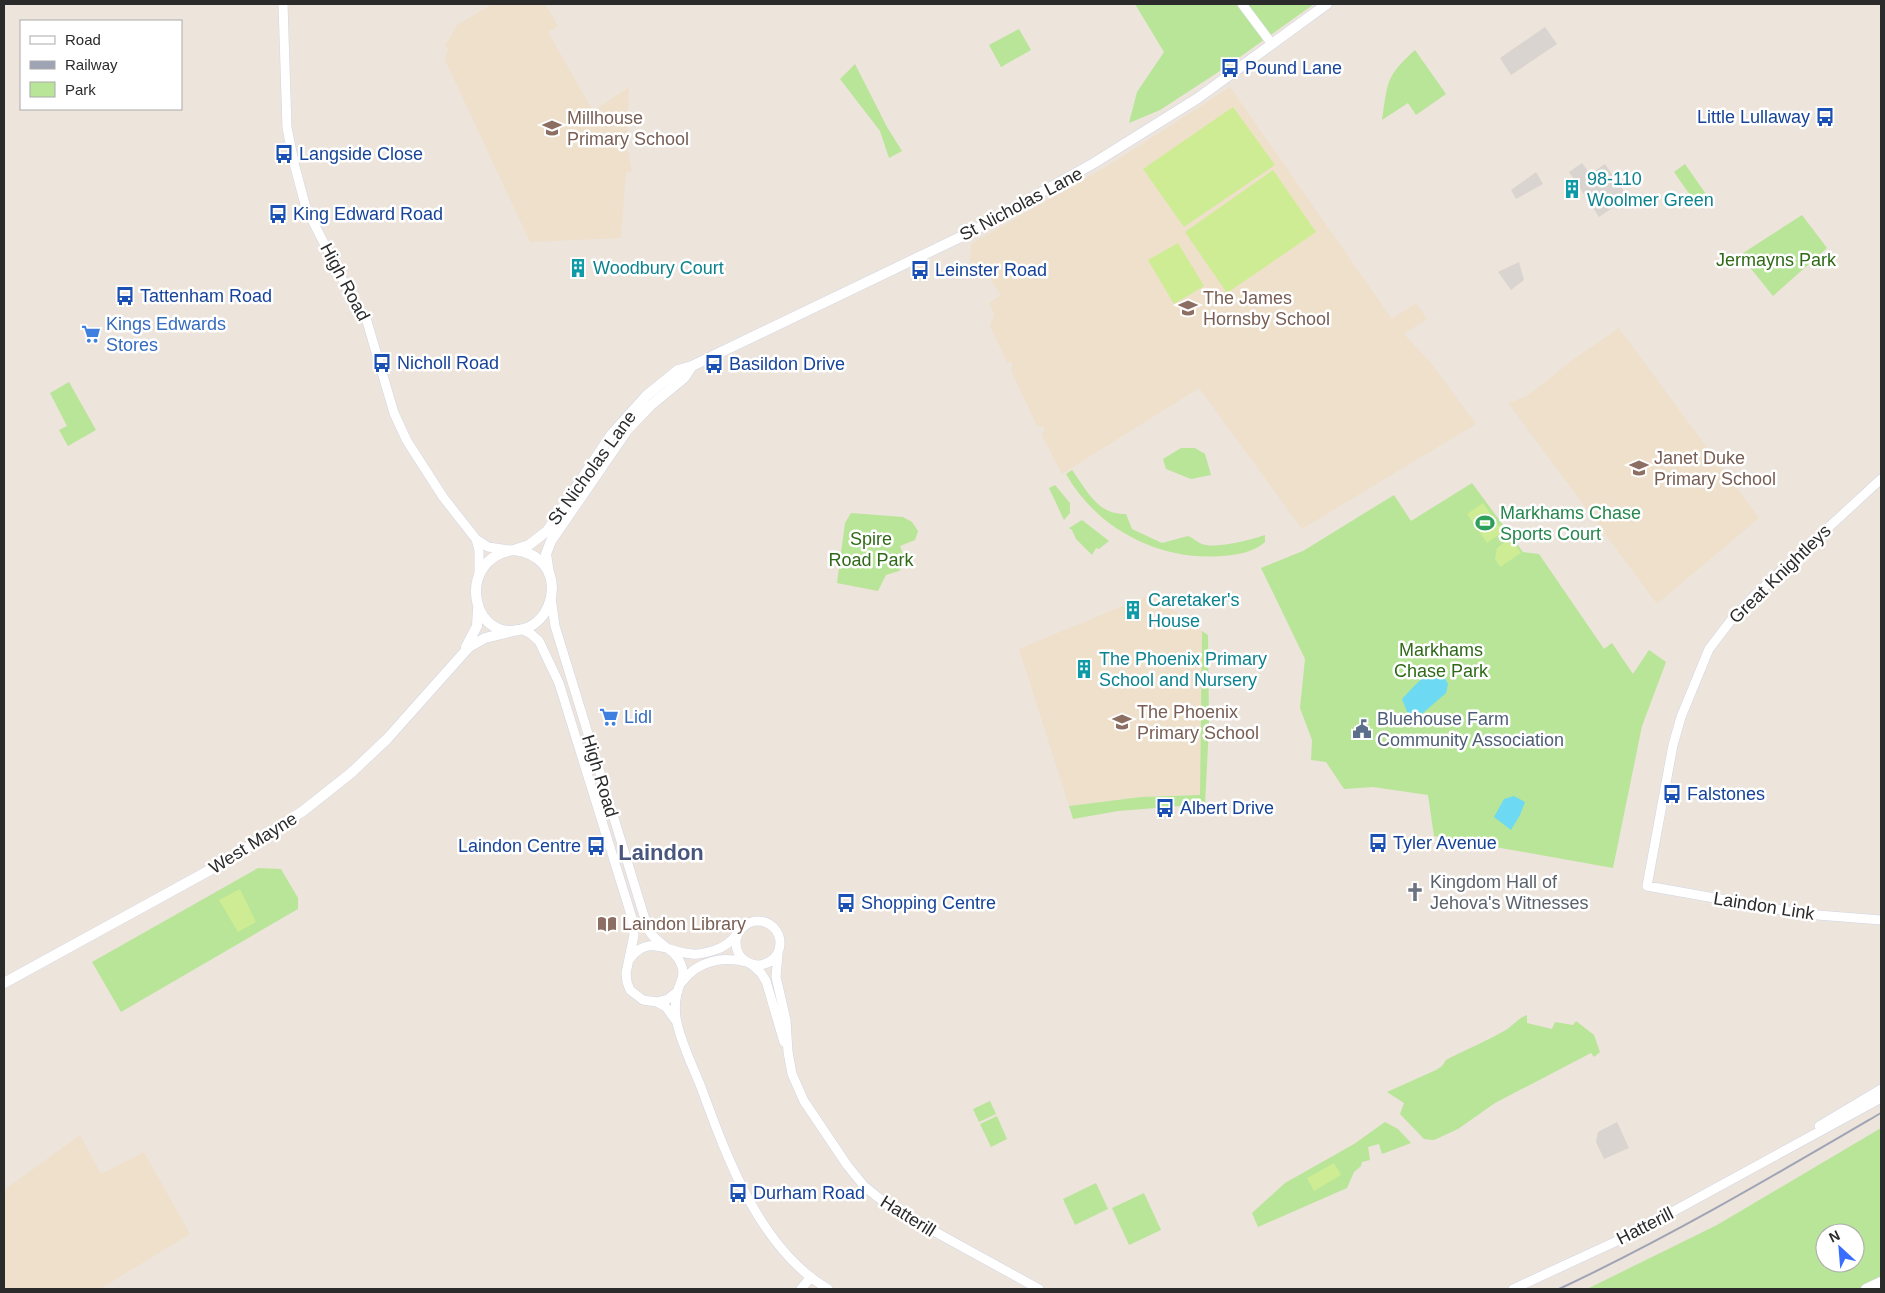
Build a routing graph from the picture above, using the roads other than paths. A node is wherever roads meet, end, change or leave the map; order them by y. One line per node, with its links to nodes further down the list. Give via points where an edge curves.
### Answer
1 (283, 4): 7 (street, High Road, via 288,128 294,167 306,208 352,298 366,318 394,413 407,441 443,498)
2 (1242, 4): 4 (street)
3 (1327, 4): 4 (main road, St Nicholas Lane)
4 (1272, 44): 5 (main road, St Nicholas Lane, via 1175,113 1041,194 972,231)
5 (692, 366): 8 (main road, St Nicholas Lane, via 678,370 646,396 611,435 547,531 529,545); 9 (main road, St Nicholas Lane, via 684,378 628,429 610,453 551,541 546,554)
6 (1881, 479): 15 (street, Great Knightleys, via 1754,596 1709,648 1673,745)
7 (476, 539): 8 (street, High Road, via 488,547); 10 (street, via 480,557)
8 (511, 550): 9 (main road, via 530,553 538,558); 10 (main road, via 490,559)
9 (549, 574): 11 (main road)
10 (478, 578): 12 (main road)
11 (551, 595): 13 (main road, via 542,618); 18 (street, High Road, via 555,626 646,924 654,938)
12 (478, 608): 13 (main road, via 495,626); 14 (main road, West Mayne, via 477,626)
13 (519, 630): 14 (main road, West Mayne, via 485,638); 20 (street, High Road, via 536,638 544,649 571,721 632,918 634,935)
14 (463, 652): 22 (main road, West Mayne, via 388,739 303,811 230,859)
15 (1647, 886): 16 (street, Laindon Link, via 1805,914)
16 (1881, 920)
17 (739, 932): 18 (street, via 728,944 707,952 688,954); 19 (street, via 753,922 769,924 779,936); 21 (street, via 736,947)
18 (668, 948): 20 (street, via 647,946); 23 (street, High Road, via 681,964)
19 (778, 954): 21 (street, via 763,965); 26 (street, Hatterill, via 776,977 786,1020)
20 (629, 961): 24 (street, High Road, via 626,976 630,990 644,1000)
21 (749, 963): 23 (street, via 729,959 706,963 695,968); 26 (street, Hatterill, via 769,986)
22 (4, 982)
23 (680, 986): 24 (street, via 668,999); 25 (street, High Road, via 676,1005)
24 (657, 1002): 25 (street, High Road, via 666,1006)
25 (678, 1024): 30 (street, High Road, via 718,1135 741,1185 770,1232)
26 (788, 1052): 34 (street, Hatterill, via 792,1074 802,1096 864,1186 904,1216)
27 (1881, 1089): 29 (street)
28 (1881, 1098): 29 (street)
29 (1773, 1157): 35 (street, Hatterill, via 1630,1234)
30 (811, 1277): 32 (street); 33 (street, High Road)
31 (1881, 1282): 36 (main road)
32 (801, 1289)
33 (828, 1289)
34 (1039, 1289)
35 (1513, 1289)
36 (1866, 1289)

